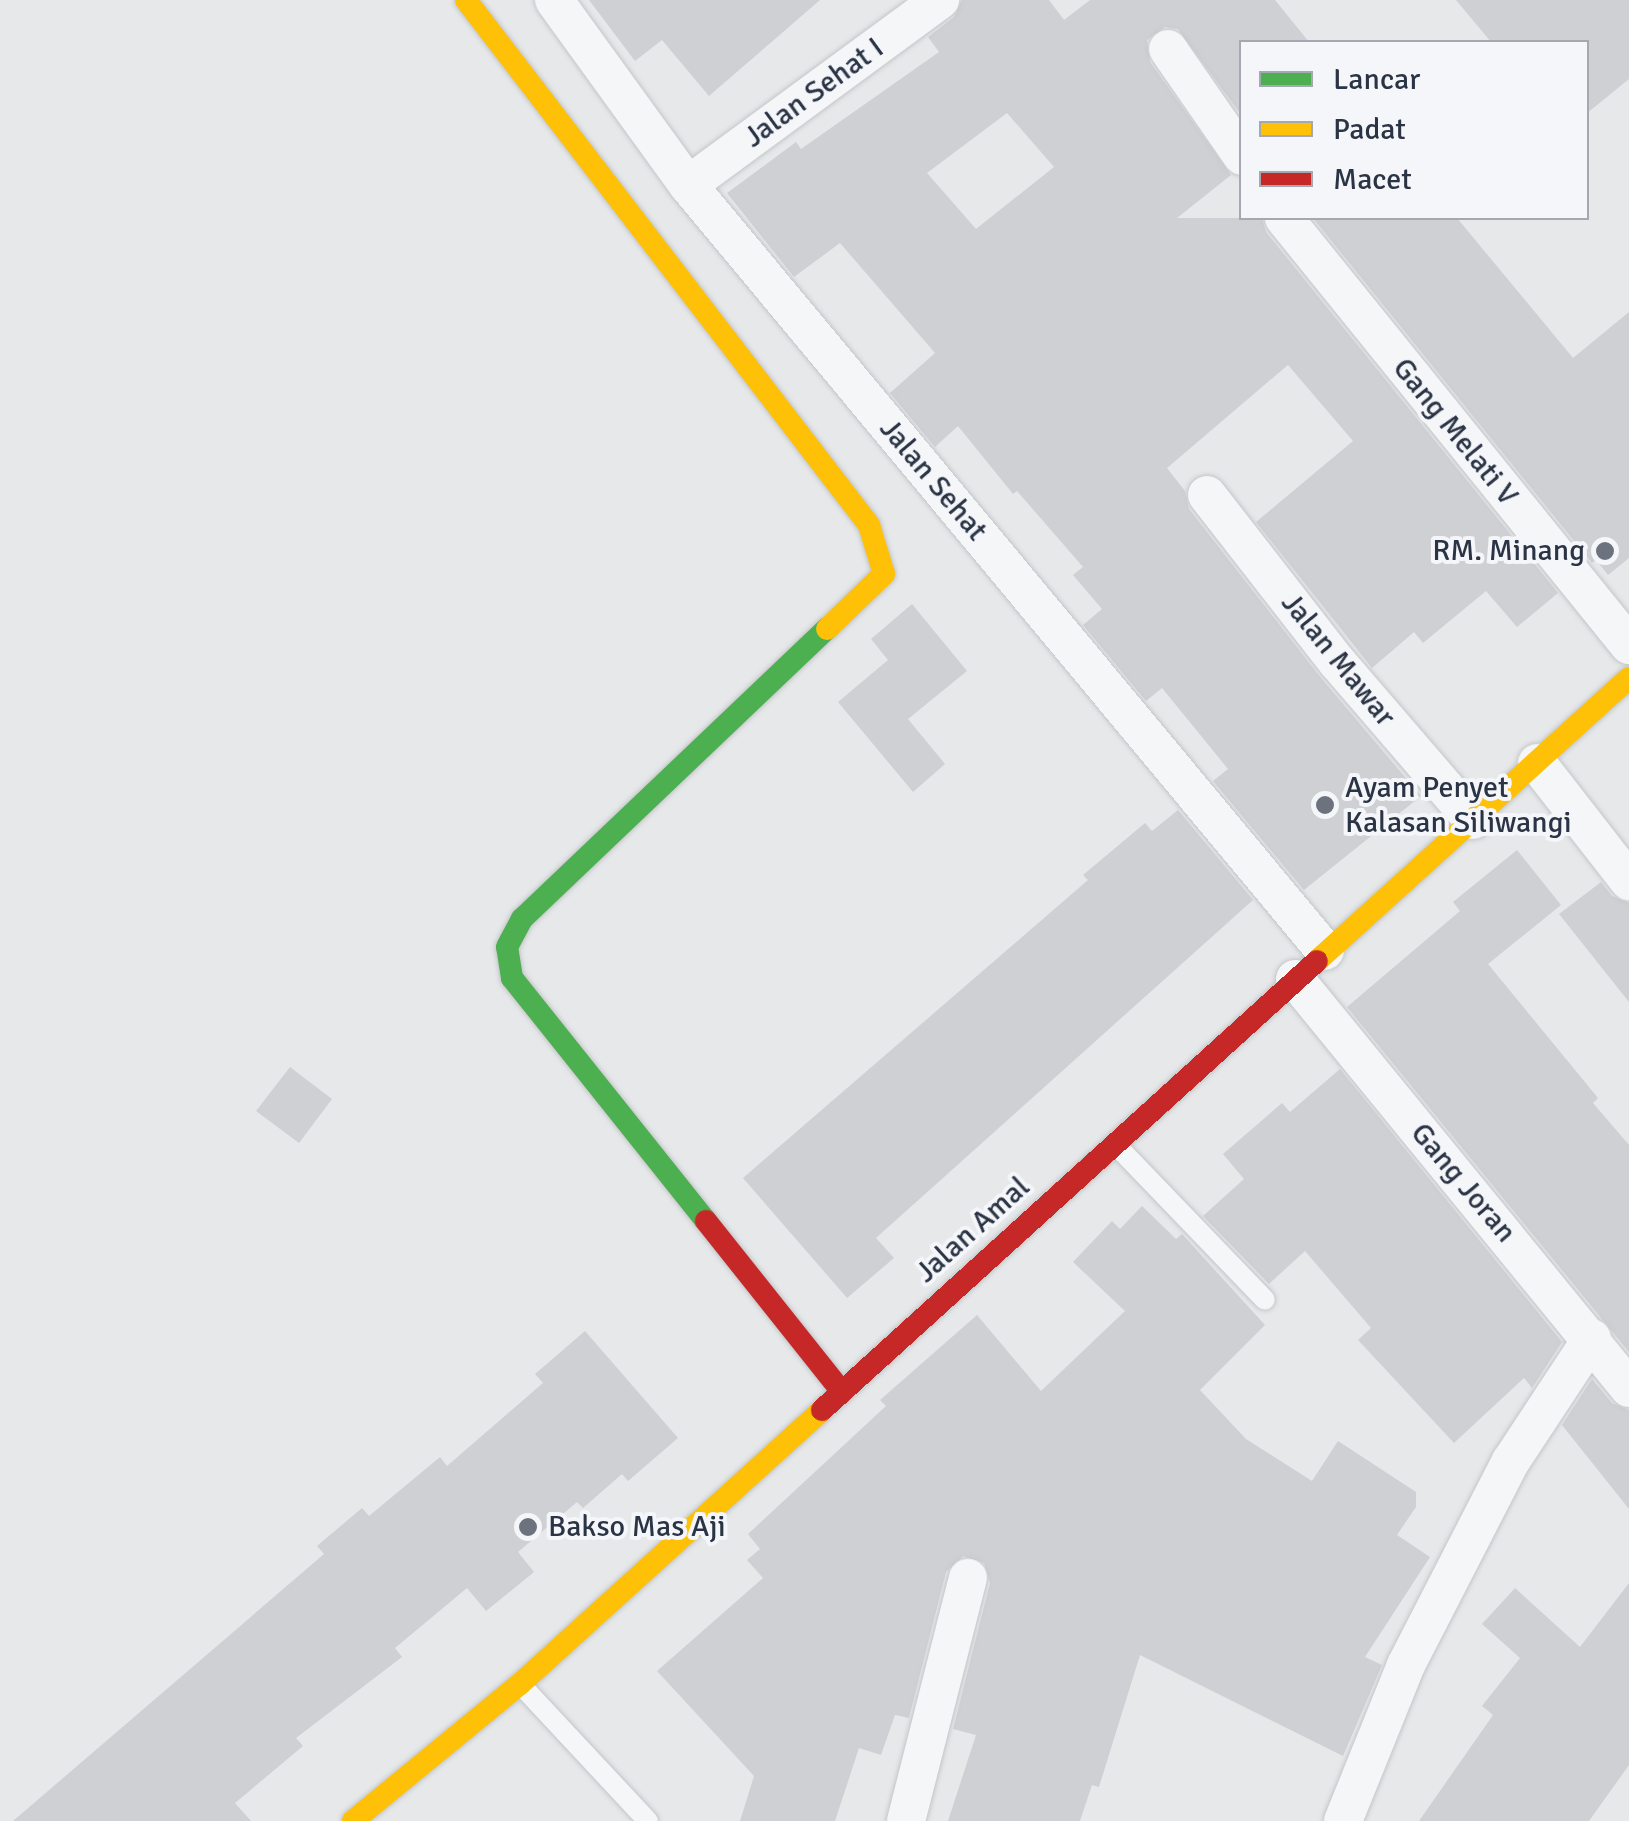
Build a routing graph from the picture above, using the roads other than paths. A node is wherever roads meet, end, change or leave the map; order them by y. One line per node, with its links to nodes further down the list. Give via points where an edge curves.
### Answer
1 (466, 0): 20 (street, via 869,525 884,574 522,919 508,947 512,978)
2 (554, 0): 6 (street, Jalan Sehat)
3 (940, 0): 6 (street, Jalan Sehat I)
4 (1168, 48): 5 (street)
5 (1239, 152)
6 (688, 186): 14 (street, Jalan Sehat)
7 (1286, 220): 9 (street, Gang Melati V)
8 (1207, 496): 12 (street, Jalan Mawar)
9 (1629, 644)
10 (1629, 678): 11 (street, Jalan Amal)
11 (1537, 763): 12 (street, Jalan Amal); 13 (street)
12 (1473, 820): 14 (street, Jalan Amal)
13 (1629, 881)
14 (1324, 951): 15 (street, Jalan Amal)
15 (1295, 980): 16 (street, Jalan Amal); 18 (street, Gang Joran)
16 (1114, 1142): 17 (lane); 20 (street, Jalan Amal)
17 (1265, 1300)
18 (1592, 1338): 19 (street, Gang Joran); 26 (street, via 1511,1461 1406,1665)
19 (1629, 1388)
20 (841, 1391): 22 (street, Jalan Amal)
21 (968, 1578): 25 (street)
22 (520, 1684): 23 (street, Jalan Amal); 24 (lane)
23 (353, 1821)
24 (648, 1821)
25 (906, 1821)
26 (1342, 1821)

